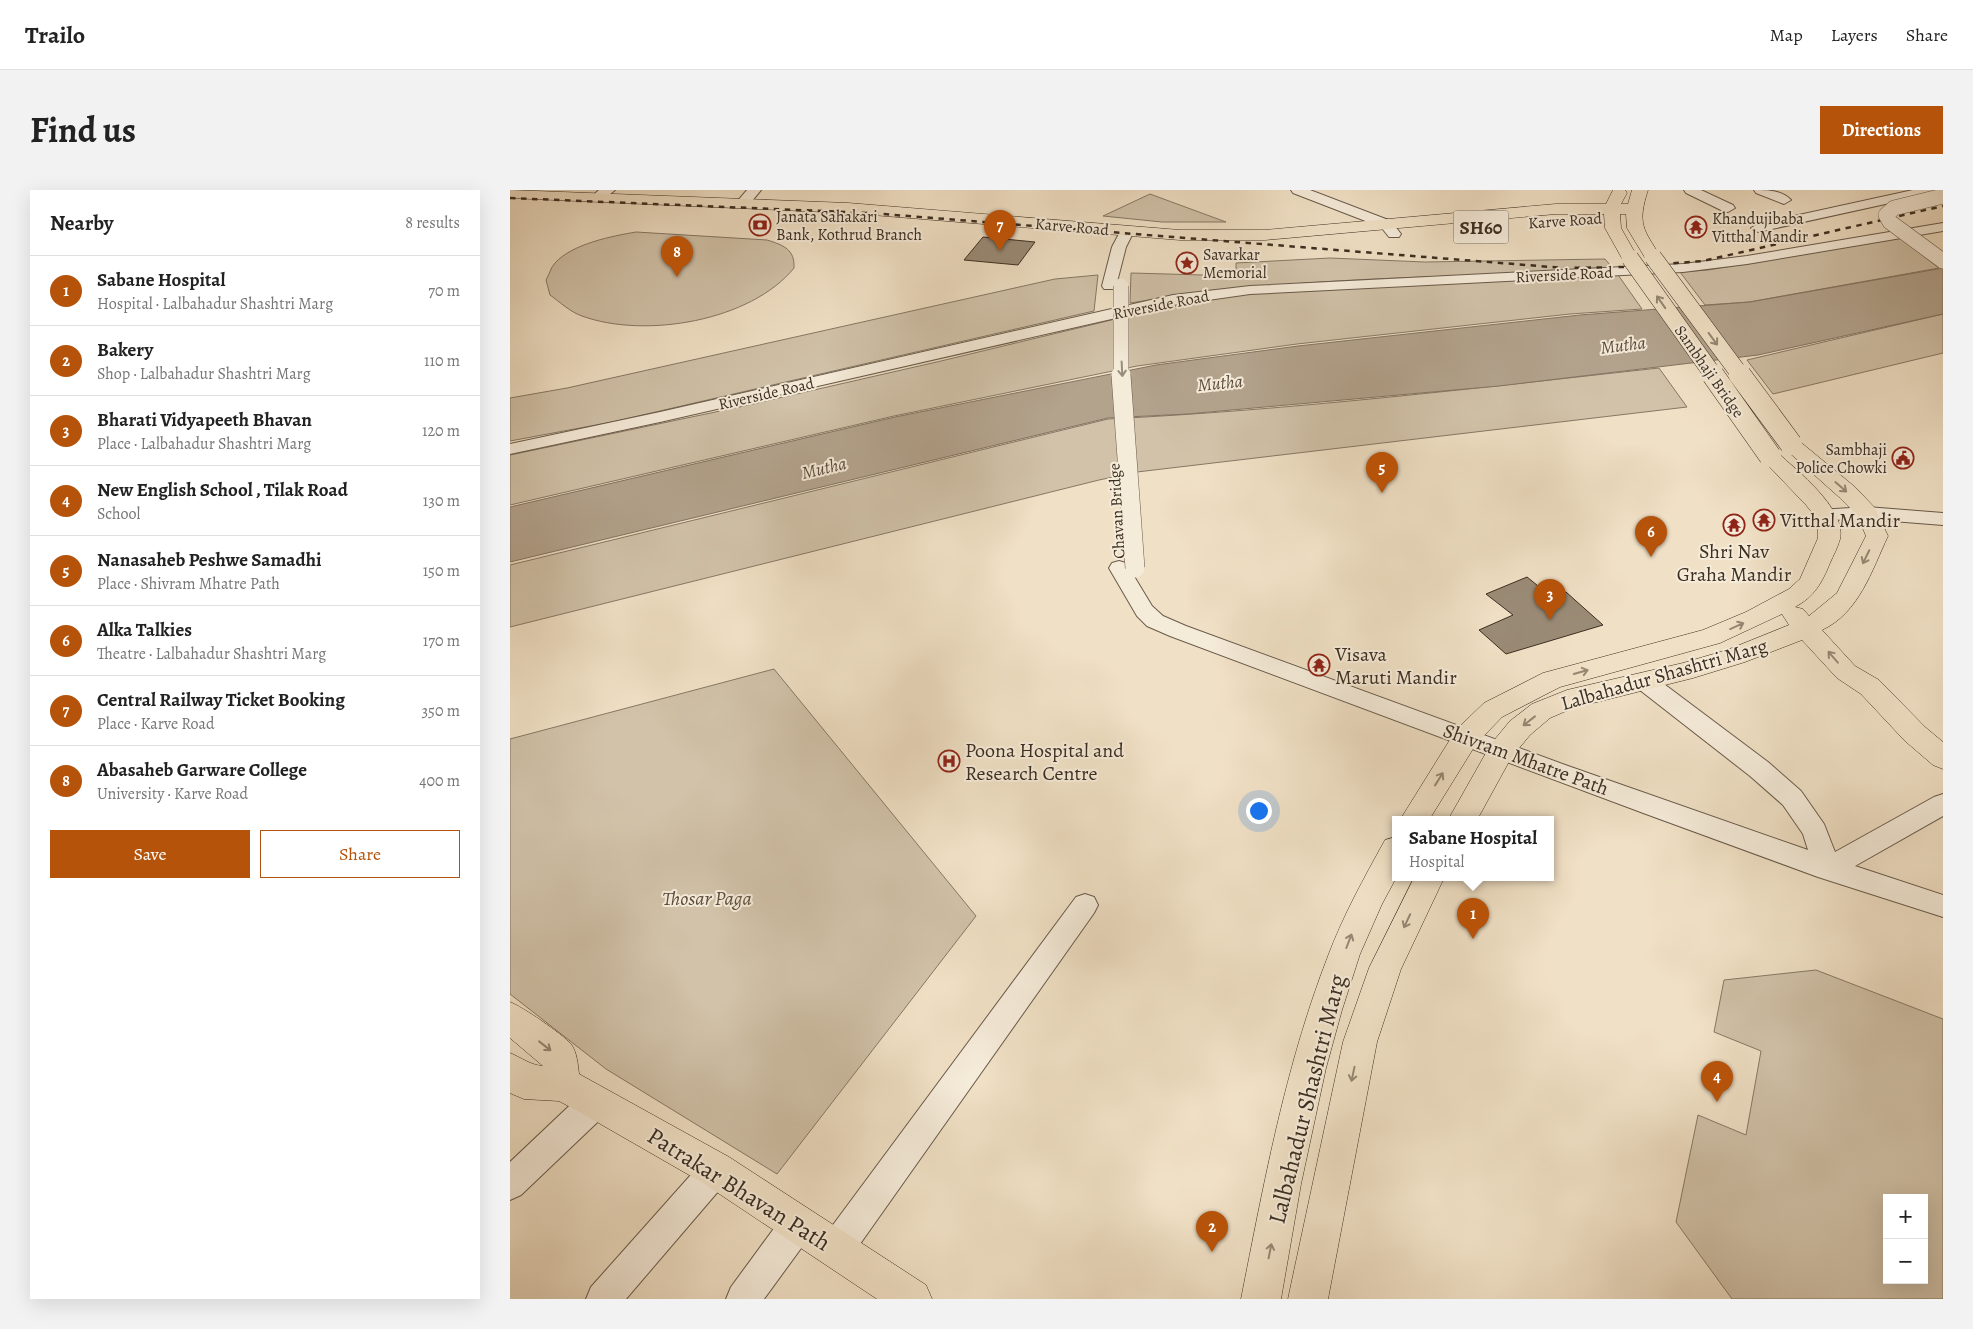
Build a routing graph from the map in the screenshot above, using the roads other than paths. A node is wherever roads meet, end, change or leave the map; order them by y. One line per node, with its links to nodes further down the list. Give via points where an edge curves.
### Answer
1 (754, 190): 13 (street)
2 (1298, 190): 20 (street)
3 (1640, 190): 17 (main road)
4 (1691, 190): 14 (street)
5 (1761, 190): 11 (street)
6 (1930, 190): 19 (street)
7 (1620, 192): 15 (main road); 16 (main road)
8 (510, 193): 9 (main road, Karve Road / SH60)
9 (603, 194): 13 (main road, Karve Road / SH60)
10 (1943, 196): 23 (street, bridge, via 1894,208 1886,215 1890,222)
11 (1784, 200)
12 (510, 201): 21 (main road, Karve Road / SH60, via 842,216)
13 (742, 204): 21 (main road, Karve Road / SH60, via 955,216)
14 (1728, 208)
15 (1612, 212): 16 (main road, Karve Road / SH60); 17 (main road, Karve Road / SH60); 22 (main road, Sambhaji Bridge)
16 (1562, 214): 20 (main road, Karve Road / SH60); 22 (main road)
17 (1634, 218): 26 (main road, Sambhaji Bridge, one-way to 26, bridge, via 1654,257 1791,444)
18 (1943, 227): 24 (street, Riverside Road, via 1699,266 1250,290 1173,300)
19 (1758, 228)
20 (1390, 229): 21 (main road, Karve Road / SH60, via 1268,245 1177,244)
21 (1130, 236): 31 (street, Chavan Bridge, via 1115,286 1108,325)
22 (1617, 238): 27 (main road, Sambhaji Bridge, one-way to 22, bridge, via 1770,456)
23 (1943, 261)
24 (510, 449)
25 (1943, 504): 28 (street)
26 (1867, 513): 27 (street); 28 (street); 30 (street); 33 (main road, Lalbahadur Shashtri Marg, one-way to 33, via 1876,536 1847,597)
27 (1825, 514): 32 (main road, Lalbahadur Shashtri Marg, via 1829,538 1810,582)
28 (1903, 515): 29 (street)
29 (1943, 519)
30 (1943, 534)
31 (1128, 573): 35 (street, Shivram Mhatre Path, via 1144,611 1155,621)
32 (1790, 599): 33 (main road); 35 (main road, Lalbahadur Shashtri Marg, one-way to 32, via 1493,710 1552,680 1711,637)
33 (1815, 624): 34 (main road, Lalbahadur Shashtri Marg, via 1736,656); 37 (main road, via 1846,672 1870,687)
34 (1644, 681): 36 (main road, Lalbahadur Shashtri Marg, one-way to 36, via 1567,700 1541,711 1520,728); 42 (street, via 1792,798 1815,831)
35 (1466, 737): 36 (street, Shivram Mhatre Path); 39 (main road, Lalbahadur Shashtri Marg, one-way to 35)
36 (1501, 751): 40 (main road, Lalbahadur Shashtri Marg); 42 (street, Shivram Mhatre Path)
37 (1943, 758)
38 (1943, 804): 42 (street)
39 (1417, 816)
40 (1464, 816)
41 (1392, 857): 58 (main road, Lalbahadur Shashtri Marg, one-way to 41, via 1291,1146 1320,1026 1349,938)
42 (1827, 868): 45 (street, Shivram Mhatre Path)
43 (1428, 881): 54 (main road, Lalbahadur Shashtri Marg, one-way to 54, via 1386,968 1360,1042)
44 (1085, 905): 53 (street)
45 (1943, 906)
46 (510, 1018): 48 (main road, one-way to 48, via 558,1056)
47 (510, 1070): 48 (main road, via 524,1082)
48 (563, 1084): 49 (main road, Patrakar Bhavan Path)
49 (596, 1102): 50 (main road, Patrakar Bhavan Path); 51 (street)
50 (716, 1170): 52 (main road, Patrakar Bhavan Path); 55 (street)
51 (510, 1184)
52 (798, 1224): 53 (main road, Patrakar Bhavan Path); 56 (street)
53 (836, 1249): 57 (main road, Patrakar Bhavan Path)
54 (1312, 1298)
55 (603, 1299)
56 (743, 1299)
57 (912, 1299)
58 (1261, 1299)

